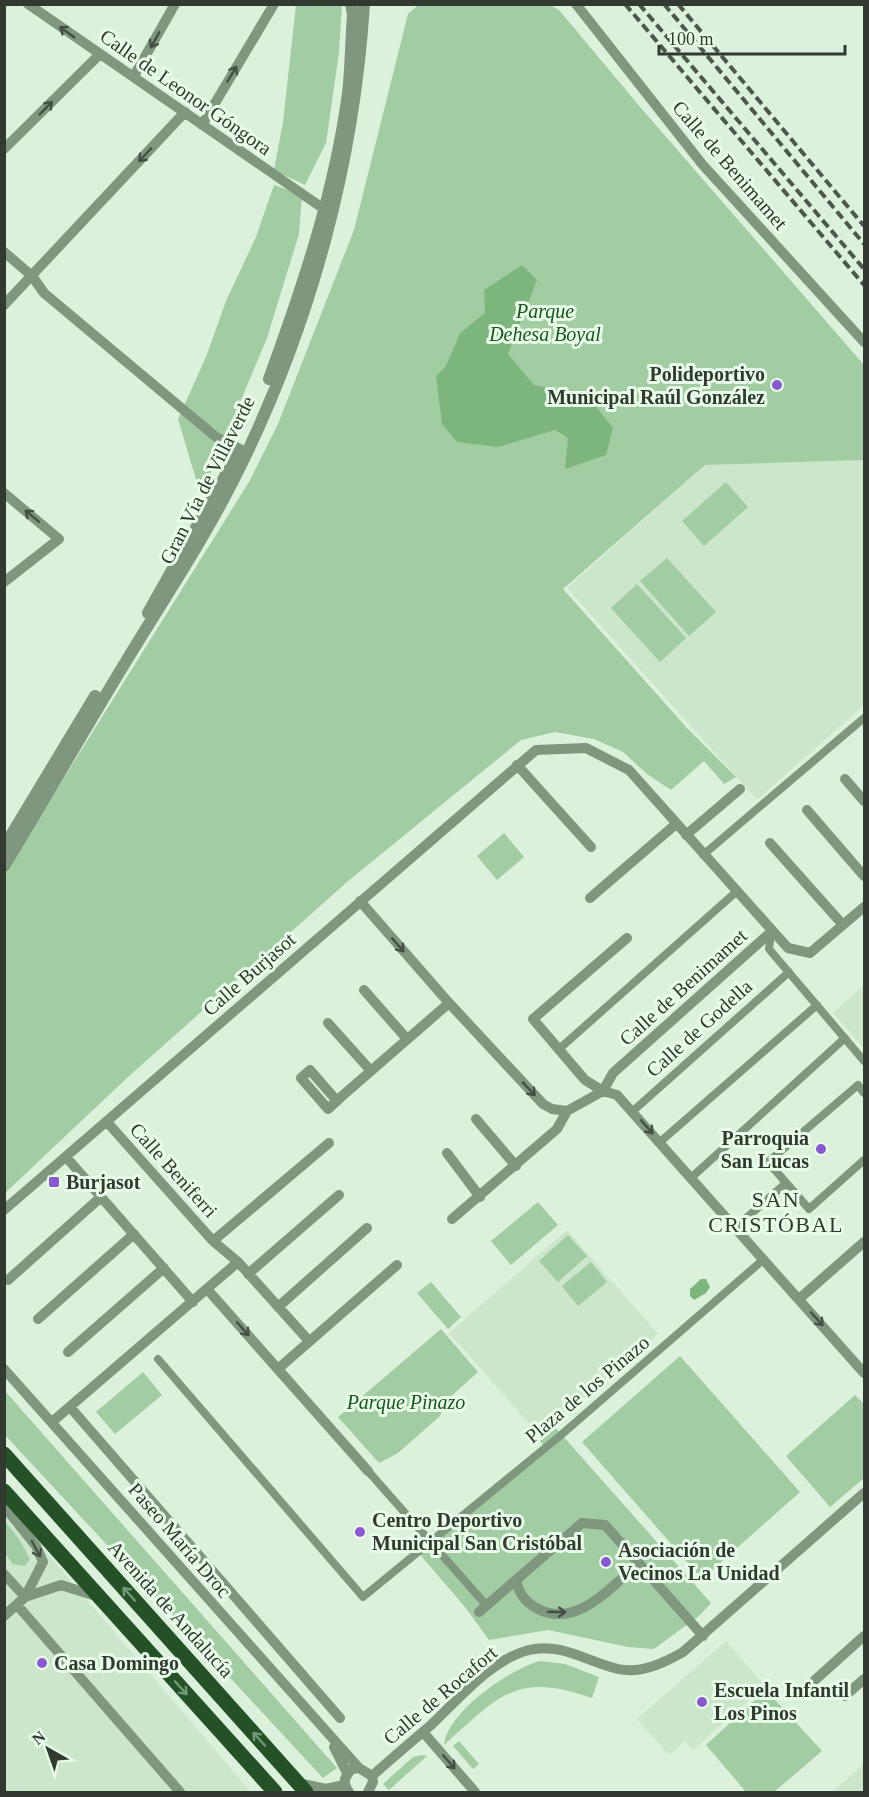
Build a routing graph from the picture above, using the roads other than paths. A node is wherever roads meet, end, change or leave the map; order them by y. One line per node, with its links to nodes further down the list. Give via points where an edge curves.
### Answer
1 (28, 4): 7 (street, Calle de Leonor Góngora, one-way to 1)
2 (175, 4): 8 (street, one-way to 8)
3 (274, 4): 10 (street, one-way to 3)
4 (351, 4): 12 (street, Gran Vía de Villaverde, via 348,93)
5 (364, 4): 19 (street, Gran Vía de Villaverde, via 356,95 326,237 296,333 261,423)
6 (576, 4): 16 (street, Calle de Benimamet, via 702,164)
7 (100, 54): 8 (street, Calle de Leonor Góngora); 11 (street, one-way to 7)
8 (134, 76): 9 (street, Calle de Leonor Góngora)
9 (185, 112): 10 (street, Calle de Leonor Góngora); 14 (street, one-way to 14)
10 (202, 125): 12 (street, Calle de Leonor Góngora)
11 (4, 149)
12 (324, 209): 17 (street, Gran Vía de Villaverde, via 287,330)
13 (4, 252): 14 (street)
14 (33, 276): 15 (street); 17 (street, via 44,293 216,437)
15 (4, 304)
16 (864, 342)
17 (240, 449): 19 (street, Gran Vía de Villaverde)
18 (4, 493): 20 (street, one-way to 18, via 59,539)
19 (216, 504): 30 (street, Gran Vía de Villaverde); 33 (street, Gran Vía de Villaverde, via 176,584)
20 (4, 582)
21 (864, 718): 32 (street)
22 (517, 765): 27 (street, Calle Burjasot, via 536,750 586,748 629,770); 31 (street); 37 (street, Calle Burjasot)
23 (845, 779): 25 (street)
24 (741, 789): 28 (street)
25 (864, 801)
26 (807, 810): 34 (street)
27 (676, 824): 28 (street, Calle Burjasot); 36 (street)
28 (686, 835): 32 (street, Calle Burjasot)
29 (770, 843): 39 (street)
30 (4, 847)
31 (591, 848)
32 (703, 855): 35 (street, Calle Burjasot)
33 (4, 866)
34 (864, 876)
35 (736, 892): 40 (street, Calle Burjasot); 49 (street, Calle de Benimamet)
36 (590, 898)
37 (360, 901): 44 (street, one-way to 44); 58 (street, Calle Burjasot)
38 (864, 907): 39 (street, Calle de Benimamet)
39 (843, 925): 40 (street, Calle de Benimamet, via 810,953 788,948)
40 (771, 932): 42 (street, via 769,949); 52 (street, Calle de Benimamet, via 613,1073)
41 (627, 938): 49 (street, via 532,1019)
42 (789, 972): 45 (street); 56 (street, Calle de Godella)
43 (364, 990): 48 (street)
44 (449, 1004): 48 (street); 55 (street, one-way to 55, via 543,1104)
45 (817, 1005): 47 (street); 59 (street)
46 (328, 1023): 51 (street)
47 (845, 1038): 50 (street); 65 (street)
48 (407, 1039): 51 (street)
49 (558, 1050): 52 (street, via 585,1080)
50 (864, 1061)
51 (371, 1071): 54 (street)
52 (603, 1092): 55 (street); 56 (street, via 618,1095)
53 (864, 1093): 66 (street, via 858,1085 768,1162)
54 (337, 1101)
55 (567, 1111): 64 (street, via 557,1129)
56 (633, 1111): 59 (street, one-way to 59)
57 (476, 1119): 64 (street)
58 (107, 1122): 62 (street, Calle Burjasot); 75 (street, Calle Beniferri)
59 (660, 1142): 65 (street)
60 (329, 1143): 75 (street, Calle Beniferri)
61 (447, 1153): 69 (street)
62 (66, 1157): 68 (street); 70 (street, Calle Burjasot)
63 (864, 1160): 66 (street, via 809,1209)
64 (516, 1166): 69 (street)
65 (692, 1177): 72 (street)
66 (786, 1183): 72 (street)
67 (339, 1195): 81 (street)
68 (101, 1197): 74 (street); 82 (street)
69 (480, 1197): 71 (street)
70 (4, 1210)
71 (452, 1219)
72 (736, 1227): 77 (street)
73 (368, 1228): 86 (street)
74 (134, 1234): 80 (street); 87 (street)
75 (213, 1242): 78 (street, Calle Beniferri)
76 (864, 1242): 84 (street)
77 (764, 1259): 84 (street); 101 (street, Plaza de los Pinazo, via 561,1435)
78 (238, 1262): 81 (street, Calle Beniferri); 83 (street)
79 (397, 1265): 88 (street)
80 (164, 1268): 85 (street); 89 (street)
81 (248, 1274): 86 (street, Calle Beniferri)
82 (8, 1280)
83 (207, 1289): 85 (street); 91 (street, one-way to 91)
84 (799, 1299): 93 (street, one-way to 93)
85 (193, 1302): 94 (street)
86 (278, 1307): 88 (street, Calle Beniferri)
87 (38, 1319)
88 (309, 1341): 91 (street)
89 (68, 1352)
90 (158, 1359): 101 (street, Plaza de los Pinazo, via 363,1598)
91 (279, 1368): 97 (street)
92 (4, 1369): 95 (street, Paseo María Droc)
93 (864, 1372)
94 (70, 1407): 95 (street); 114 (street, Paseo María Droc)
95 (52, 1422): 116 (street, Paseo María Droc)
96 (4, 1454): 120 (main road, Avenida de Andalucía, one-way to 96)
97 (368, 1471): 101 (street)
98 (4, 1491): 105 (main road)
99 (864, 1493): 109 (street, Calle de Rocafort)
100 (4, 1506): 106 (street, one-way to 106, via 36,1546 43,1562)
101 (430, 1542): 107 (street)
102 (639, 1563): 104 (street, one-way to 102, via 518,1592 540,1610 556,1614 577,1612); 104 (street, via 604,1525 582,1523); 109 (street)
103 (4, 1574): 106 (street)
104 (516, 1580): 107 (street)
105 (100, 1598): 106 (street, via 61,1585); 124 (main road, one-way to 124)
106 (21, 1601): 108 (street); 123 (street)
107 (483, 1609)
108 (4, 1616)
109 (703, 1636): 115 (street, Calle de Rocafort, via 683,1652 644,1669 619,1670 567,1652 529,1650 485,1675)
110 (864, 1636): 112 (street)
111 (864, 1679): 113 (street)
112 (815, 1680)
113 (845, 1696)
114 (340, 1718)
115 (423, 1732): 119 (street, Calle de Rocafort); 125 (street, one-way to 125)
116 (328, 1736): 117 (street, Paseo María Droc); 118 (street, Paseo María Droc)
117 (359, 1768): 118 (street); 119 (street, Paseo María Droc)
118 (347, 1773): 121 (street)
119 (372, 1776): 122 (street)
120 (302, 1788): 121 (street)
121 (347, 1789)
122 (372, 1791)
123 (180, 1792)
124 (275, 1792)
125 (475, 1792)

